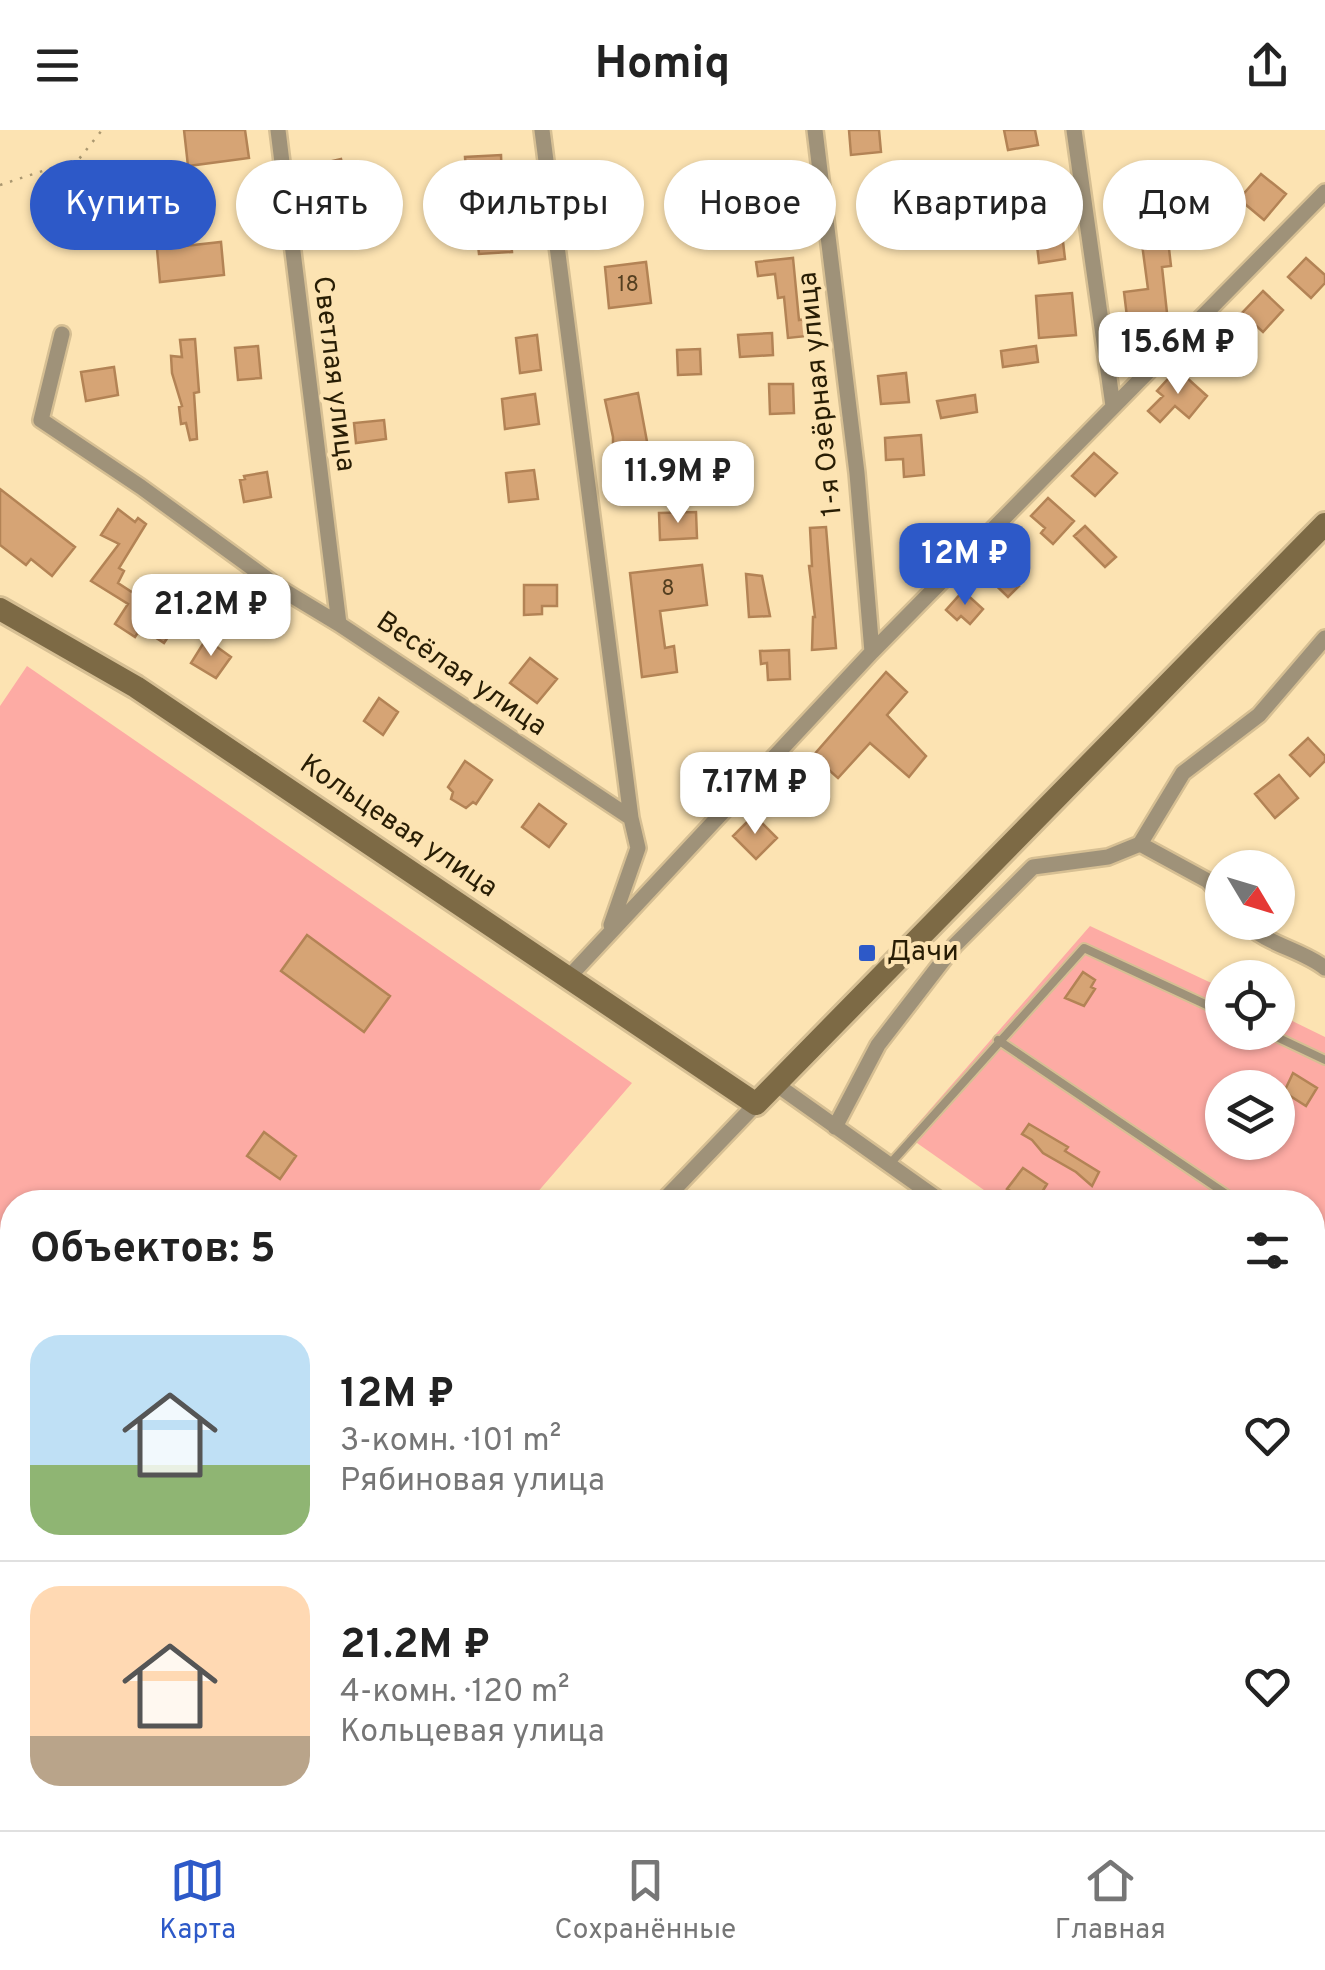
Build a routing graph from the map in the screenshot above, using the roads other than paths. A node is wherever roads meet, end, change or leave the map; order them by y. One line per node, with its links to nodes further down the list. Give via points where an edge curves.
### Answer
1 (278, 130): 10 (street, Светлая улица)
2 (542, 130): 13 (street)
3 (816, 130): 12 (street, 1-я Озёрная улица)
4 (1074, 130): 7 (street)
5 (1325, 192): 7 (street)
6 (62, 334): 10 (street, Весёлая улица, via 40,420)
7 (1113, 406): 12 (street)
8 (1325, 524): 24 (street)
9 (0, 609): 19 (street, Кольцевая улица, via 136,688)
10 (340, 624): 13 (street, Весёлая улица)
11 (1325, 638): 14 (street, via 1258,715 1182,774)
12 (872, 652): 16 (street)
13 (631, 818): 16 (street, via 638,848)
14 (1140, 844): 15 (street); 26 (street, via 1108,857 1033,868 954,945 878,1045)
15 (1205, 879)
16 (608, 934): 19 (street)
17 (1270, 940): 18 (street)
18 (1325, 968)
19 (568, 978): 25 (street, Кольцевая улица)
20 (1205, 1004): 21 (lane, via 1084,948)
21 (998, 1040): 27 (lane); 30 (lane)
22 (1295, 1046): 23 (lane)
23 (1325, 1060)
24 (777, 1086): 25 (street); 26 (street)
25 (756, 1104): 28 (street)
26 (835, 1127): 27 (street)
27 (889, 1165): 29 (street)
28 (674, 1190)
29 (925, 1190)
30 (1220, 1190)

